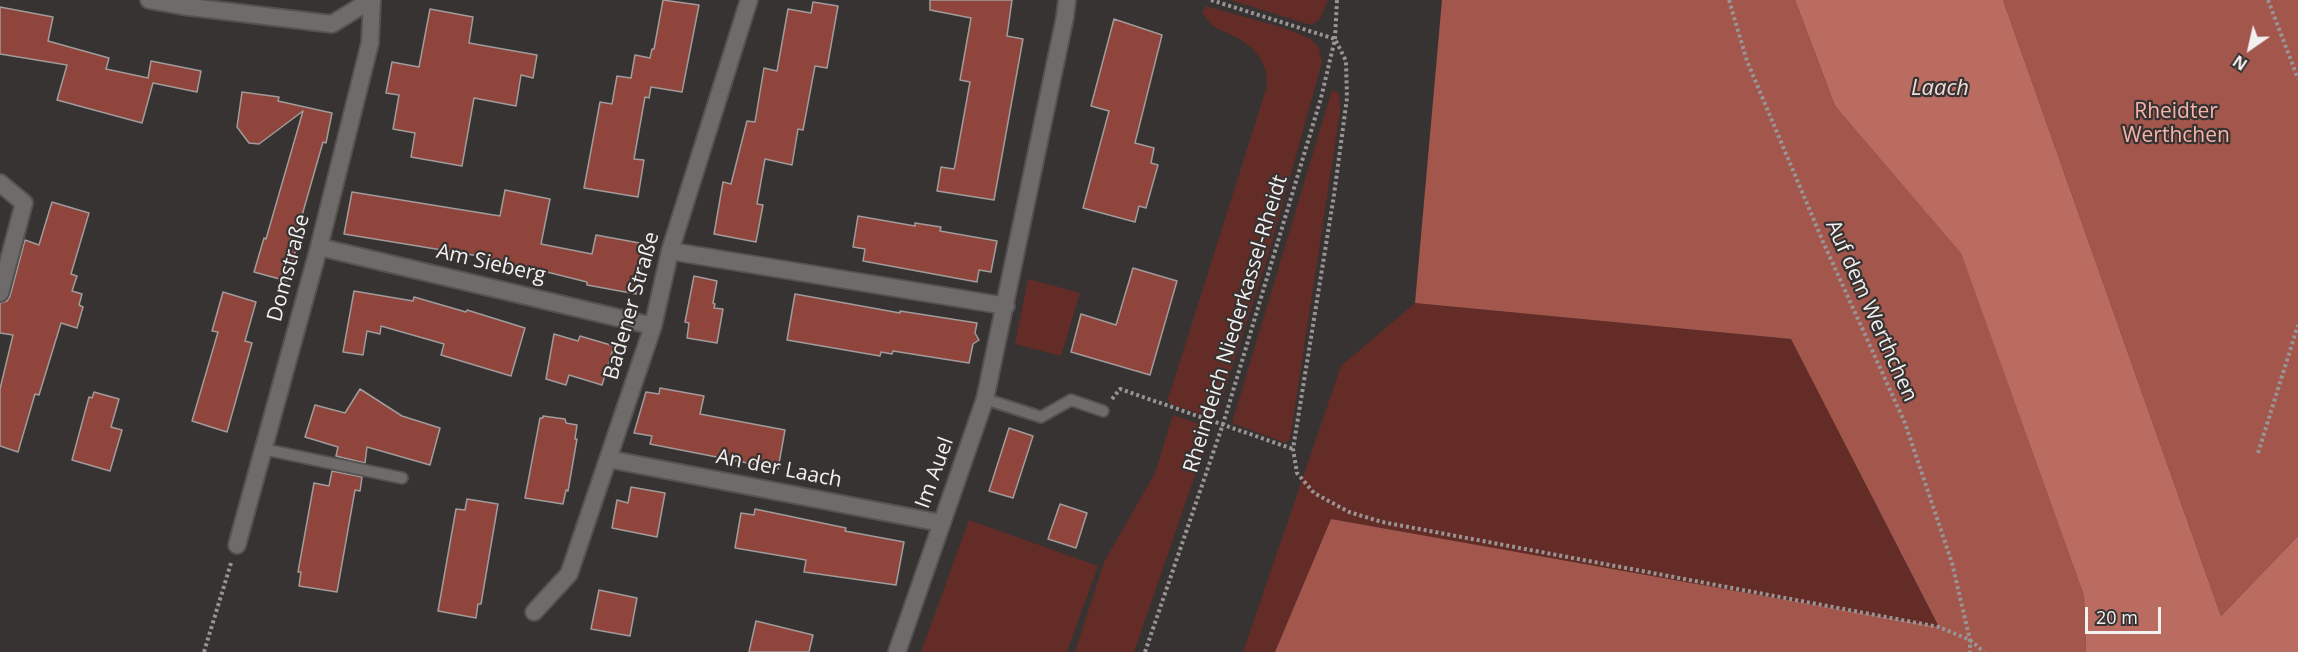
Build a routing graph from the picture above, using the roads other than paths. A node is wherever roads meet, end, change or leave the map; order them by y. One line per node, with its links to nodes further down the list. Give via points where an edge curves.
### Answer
1 (149, 0): 2 (street, via 332,24)
2 (371, 0): 6 (street, Domstraße, via 370,43)
3 (749, 0): 7 (street, Badener Straße)
4 (1066, 0): 9 (street, Im Auel)
5 (0, 183): 8 (street, via 24,203)
6 (319, 247): 10 (street, Am Sieberg); 13 (street, Domstraße)
7 (670, 251): 9 (street); 10 (street, Badener Straße)
8 (0, 293)
9 (1006, 306): 11 (street, Im Auel)
10 (653, 326): 14 (street, Badener Straße)
11 (985, 399): 12 (lane, via 1041,417 1071,400); 16 (street, Im Auel)
12 (1103, 411)
13 (263, 449): 15 (lane); 17 (street, Domstraße)
14 (608, 459): 16 (street, An der Laach); 18 (street, Badener Straße, via 569,574)
15 (402, 478)
16 (941, 523): 19 (street, Im Auel)
17 (237, 545)
18 (534, 612)
19 (897, 652)

